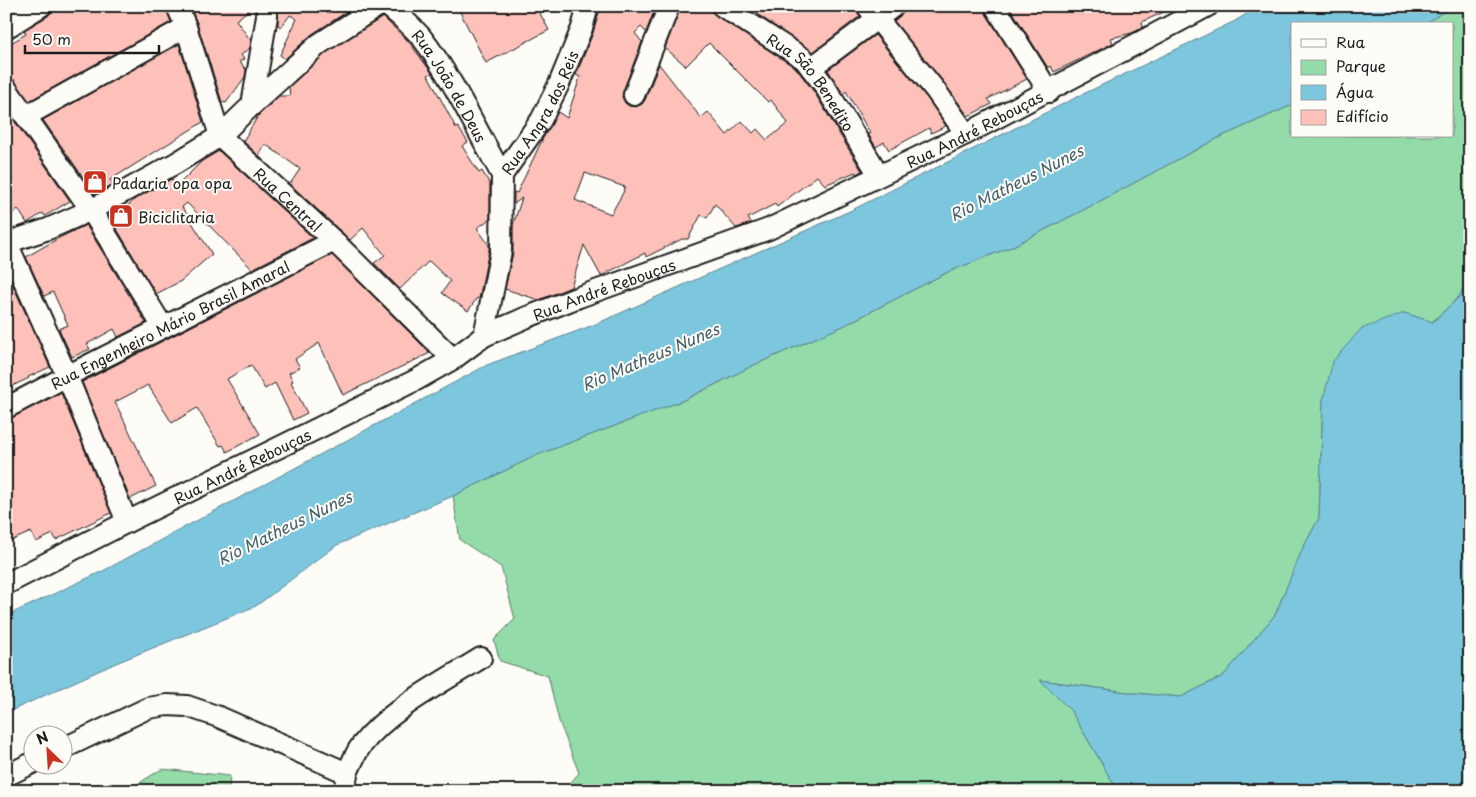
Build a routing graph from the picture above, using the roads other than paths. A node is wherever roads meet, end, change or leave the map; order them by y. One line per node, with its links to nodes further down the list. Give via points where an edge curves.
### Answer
1 (41, 6): 14 (street)
2 (177, 6): 15 (street, Rua Central)
3 (266, 6): 21 (street)
4 (378, 6): 21 (street, via 319,44)
5 (388, 6): 25 (street, Rua João de Deus, via 421,37 441,66)
6 (572, 6): 16 (street)
7 (588, 6): 16 (street, Rua Angra dos Reis)
8 (669, 6): 20 (street)
9 (722, 6): 17 (street, Rua São Benedito, via 804,59)
10 (894, 6): 13 (street)
11 (995, 6): 19 (street)
12 (1208, 6): 19 (street, Rua André Rebouças)
13 (872, 12): 17 (street); 23 (street)
14 (6, 28)
15 (186, 28): 22 (street); 24 (street, Rua Central)
16 (582, 28): 25 (street, Rua Angra dos Reis, via 540,120)
17 (811, 68): 26 (street, Rua São Benedito)
18 (6, 88): 22 (street)
19 (1048, 92): 23 (street, Rua André Rebouças)
20 (634, 95)
21 (252, 105): 24 (street)
22 (26, 116): 27 (street)
23 (966, 134): 26 (street, Rua André Rebouças)
24 (220, 136): 27 (street); 28 (street, Rua Central)
25 (502, 174): 31 (street, Rua Angra dos Reis, via 501,251)
26 (878, 175): 31 (street, Rua André Rebouças, via 769,229 579,297)
27 (90, 210): 29 (street); 30 (street)
28 (334, 241): 30 (street, Rua Engenheiro Mário Brasil Amaral); 32 (street, Rua Central)
29 (7, 243): 33 (street)
30 (163, 327): 33 (street, Rua Engenheiro Mário Brasil Amaral)
31 (484, 336): 32 (street, Rua André Rebouças)
32 (452, 359): 35 (street, Rua André Rebouças, via 416,380)
33 (66, 376): 34 (street, Rua Engenheiro Mário Brasil Amaral); 35 (street)
34 (6, 408)
35 (128, 522): 36 (street, Rua André Rebouças)
36 (6, 584)
37 (481, 658): 41 (street, via 408,704 380,727 360,746)
38 (72, 744): 41 (street, via 148,708 188,706 219,717)
39 (22, 768): 40 (street)
40 (6, 776)
41 (346, 782)

